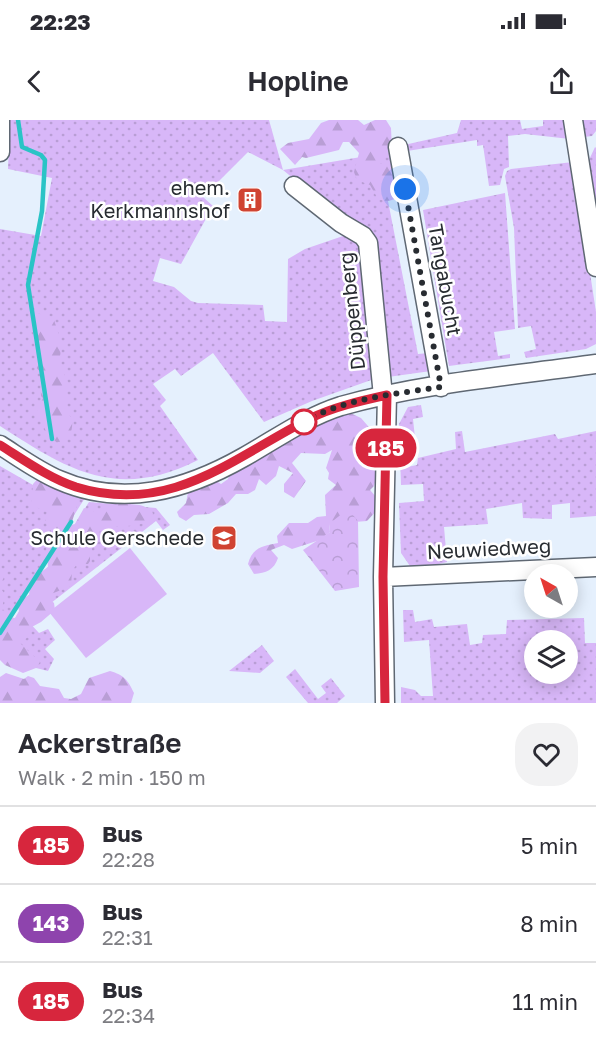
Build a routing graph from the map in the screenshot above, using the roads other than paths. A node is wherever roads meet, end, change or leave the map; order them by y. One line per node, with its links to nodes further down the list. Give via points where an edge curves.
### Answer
1 (0, 120): 4 (street)
2 (573, 120): 6 (street)
3 (398, 147): 8 (street, Tangabucht)
4 (0, 152)
5 (294, 186): 9 (street, Düppenberg, via 368,243)
6 (596, 267)
7 (596, 364): 8 (street)
8 (441, 387): 9 (street)
9 (385, 396): 10 (street, via 323,412 206,477 156,493 115,494 76,487); 12 (street, Düppenberg)
10 (0, 445)
11 (596, 567): 12 (street, Neuwiedweg)
12 (383, 577): 13 (street, Düppenberg)
13 (385, 703)

